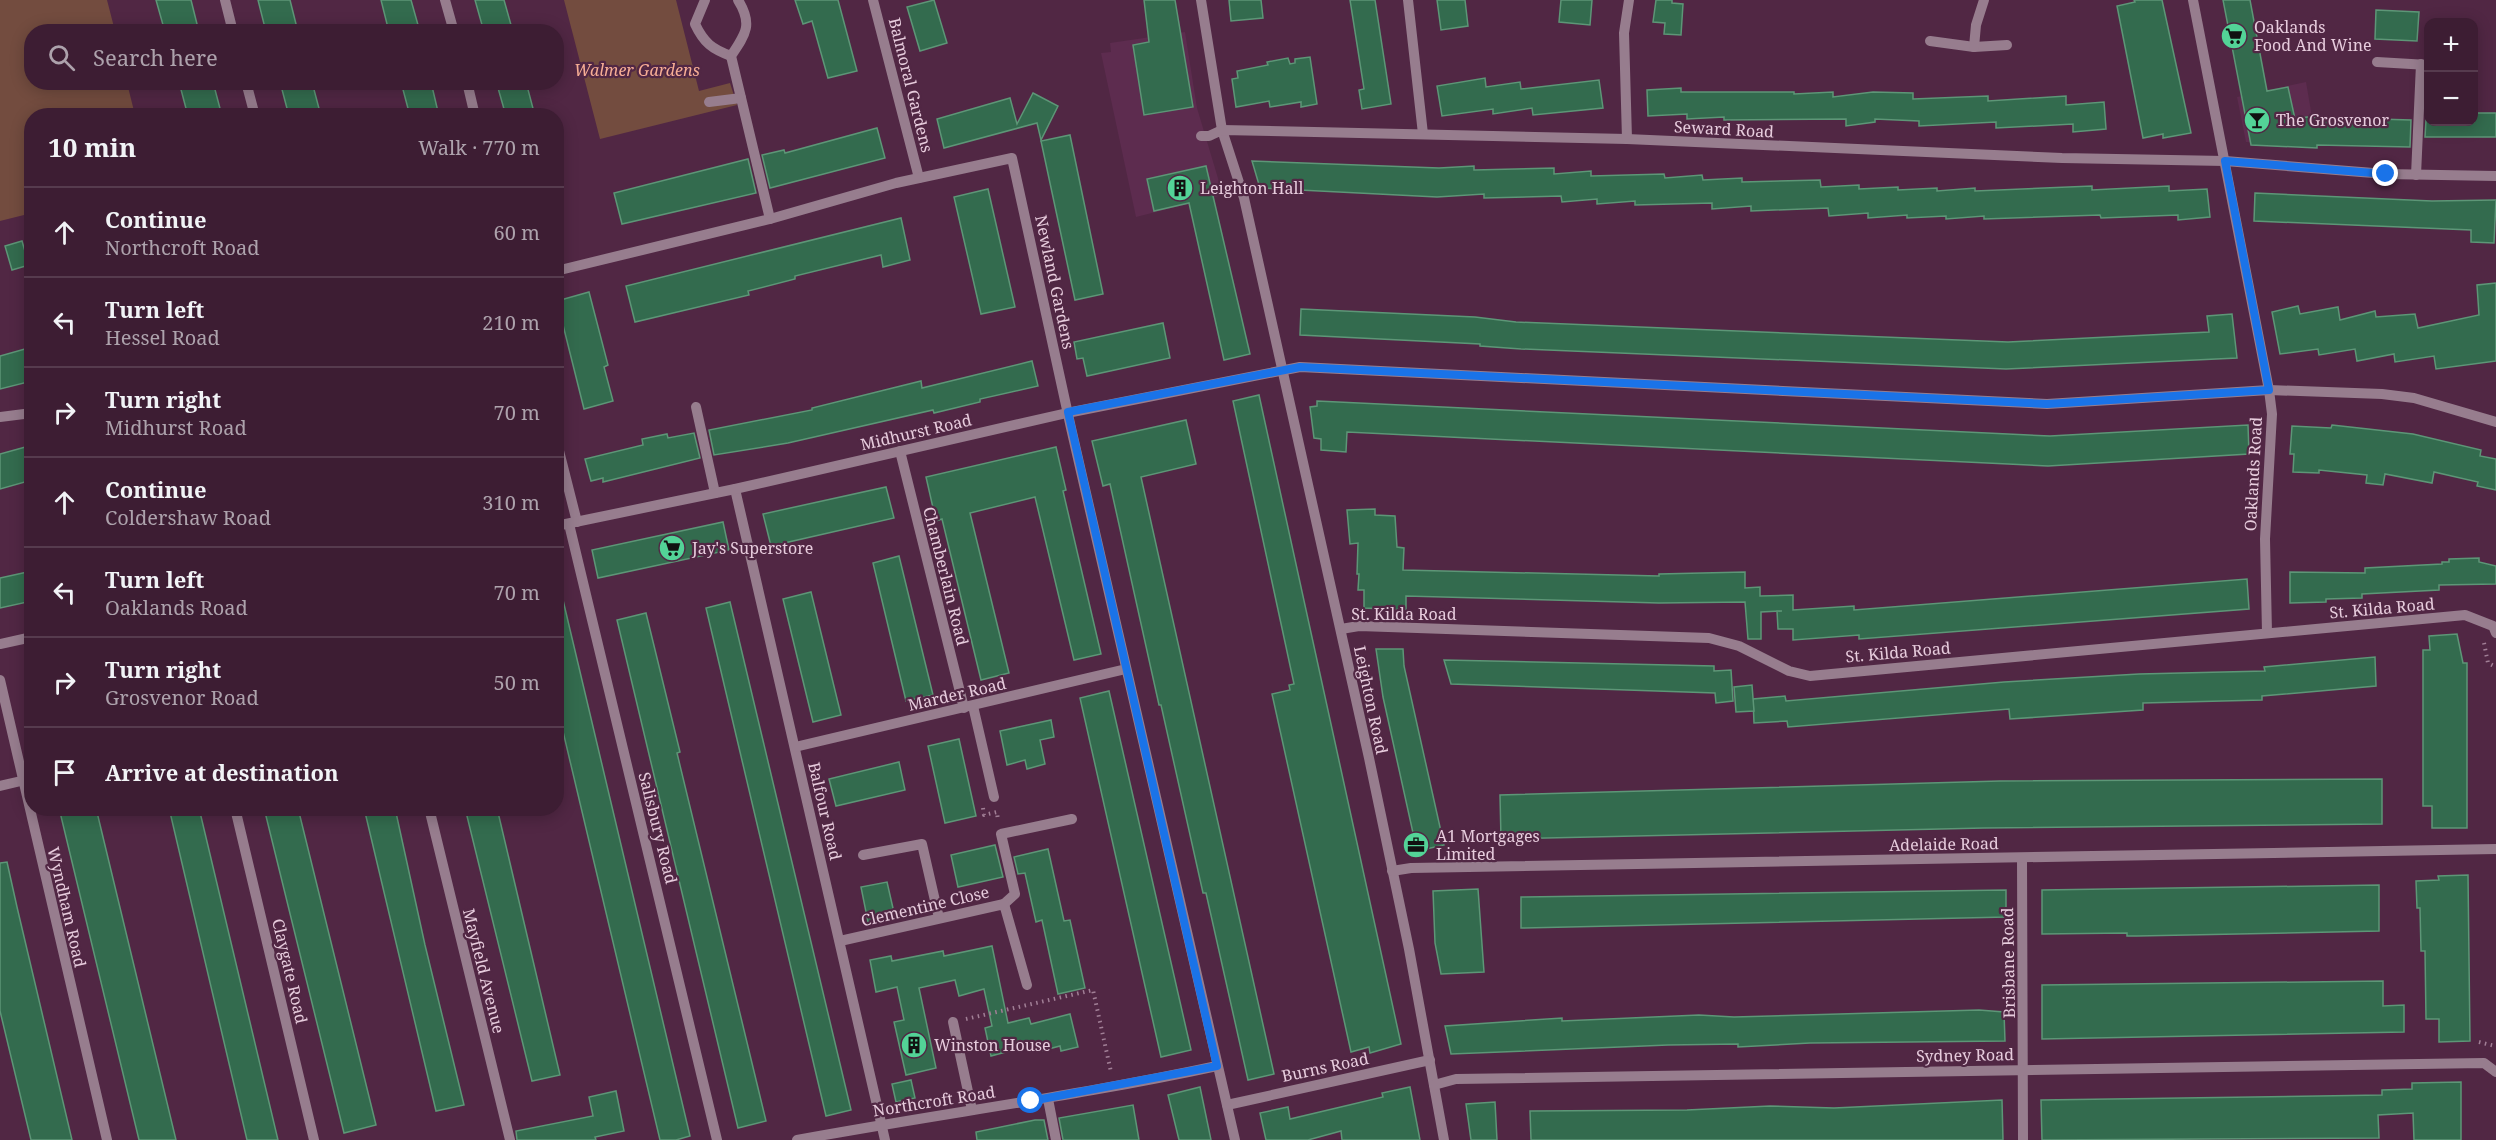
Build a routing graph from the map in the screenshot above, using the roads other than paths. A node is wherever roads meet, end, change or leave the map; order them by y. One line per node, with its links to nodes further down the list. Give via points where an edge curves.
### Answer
1 (225, 0): 11 (street)
2 (446, 0): 12 (street)
3 (705, 0): 16 (street, via 695,24 703,41)
4 (738, 0): 16 (street, via 747,14 746,35)
5 (873, 0): 33 (street, Balmoral Gardens)
6 (1200, 0): 26 (street, Leighton Road)
7 (1408, 0): 27 (street)
8 (1629, 0): 29 (street, via 1624,33)
9 (1984, 0): 15 (street)
10 (2193, 0): 30 (street, Oaklands Road)
11 (231, 24)
12 (452, 24)
13 (1930, 41): 15 (street)
14 (2007, 45): 15 (street)
15 (1974, 47)
16 (731, 56): 22 (street)
17 (2377, 62): 18 (street)
18 (2424, 64)
19 (2424, 72): 31 (street)
20 (248, 90): 24 (street)
21 (469, 90): 25 (street)
22 (741, 98): 23 (street); 34 (street)
23 (709, 102)
24 (253, 108)
25 (473, 108)
26 (1222, 130): 27 (street, Seward Road); 28 (street, Seward Road); 36 (street, Leighton Road, via 1244,198)
27 (1423, 134): 29 (street, Seward Road)
28 (1201, 136)
29 (1627, 139): 30 (street, Seward Road)
30 (2225, 161): 31 (street, Seward Road); 37 (street, Oaklands Road)
31 (2416, 175): 32 (street, Seward Road)
32 (2496, 176)
33 (919, 178): 34 (street); 39 (street, Newland Gardens, via 1012,158)
34 (770, 219): 35 (street)
35 (564, 269)
36 (1282, 370): 37 (street, Midhurst Road, via 1311,368 2047,404); 39 (street, Midhurst Road); 49 (street, Leighton Road)
37 (2269, 390): 42 (street, Midhurst Road, via 2414,398); 50 (street, Oaklands Road, via 2272,414 2265,539)
38 (696, 407): 46 (street)
39 (1068, 412): 43 (street, Midhurst Road); 54 (street, Newland Gardens)
40 (24, 414): 41 (street)
41 (0, 417)
42 (2496, 422)
43 (900, 451): 45 (street, Midhurst Road); 56 (street, Chamberlain Road)
44 (564, 479): 47 (street, Salisbury Road)
45 (735, 489): 46 (street, Midhurst Road); 57 (street, Balfour Road)
46 (715, 493): 47 (street, Midhurst Road)
47 (573, 523): 48 (street, Midhurst Road); 87 (street, Salisbury Road)
48 (564, 525)
49 (1341, 629): 50 (street, St. Kilda Road, via 1359,626 1709,638 1739,646 1789,671 1810,676); 69 (street, Leighton Road)
50 (2267, 633): 51 (street, St. Kilda Road, via 2465,615 2493,626)
51 (2496, 633)
52 (24, 639): 53 (street)
53 (0, 644)
54 (1126, 669): 56 (street, Marder Road); 76 (street, Newland Gardens)
55 (0, 680): 58 (street, Wyndham Road)
56 (968, 707): 57 (street, Marder Road); 61 (street, Chamberlain Road)
57 (795, 747): 72 (street, Balfour Road)
58 (21, 781): 59 (street); 60 (street, Wyndham Road)
59 (0, 786)
60 (24, 794)
61 (994, 797)
62 (29, 816): 84 (street, Wyndham Road)
63 (237, 816): 85 (street, Claygate Road)
64 (431, 816): 86 (street, Mayfield Avenue)
65 (1072, 819): 70 (street, via 1001,834 1015,894)
66 (2496, 849): 68 (street, Adelaide Road)
67 (863, 855): 71 (street, via 922,844)
68 (2022, 859): 69 (street, Adelaide Road); 77 (street, Brisbane Road)
69 (1392, 871): 75 (street, Leighton Road)
70 (1004, 903): 71 (street, Clementine Close); 73 (street, Clementine Close)
71 (939, 918): 72 (street, Clementine Close)
72 (840, 941): 83 (street, Balfour Road)
73 (1027, 985)
74 (953, 1022): 82 (street)
75 (1430, 1060): 79 (street, Leighton Road); 81 (street, Burns Road)
76 (1217, 1066): 80 (street, Northcroft Road); 81 (street, Newland Gardens)
77 (2024, 1068): 78 (street, Sydney Road, via 2484,1063); 79 (street, Sydney Road, via 1456,1079); 93 (street, Brisbane Road)
78 (2495, 1070)
79 (1434, 1085): 92 (street, Leighton Road)
80 (1048, 1099): 82 (street, Northcroft Road); 90 (street)
81 (1227, 1105): 91 (street, Newland Gardens)
82 (972, 1110): 83 (street, Northcroft Road)
83 (882, 1124): 88 (street, Northcroft Road); 89 (street, Balfour Road)
84 (107, 1140)
85 (314, 1140)
86 (510, 1140)
87 (717, 1140)
88 (796, 1140)
89 (885, 1140)
90 (1056, 1140)
91 (1235, 1140)
92 (1444, 1140)
93 (2023, 1140)

